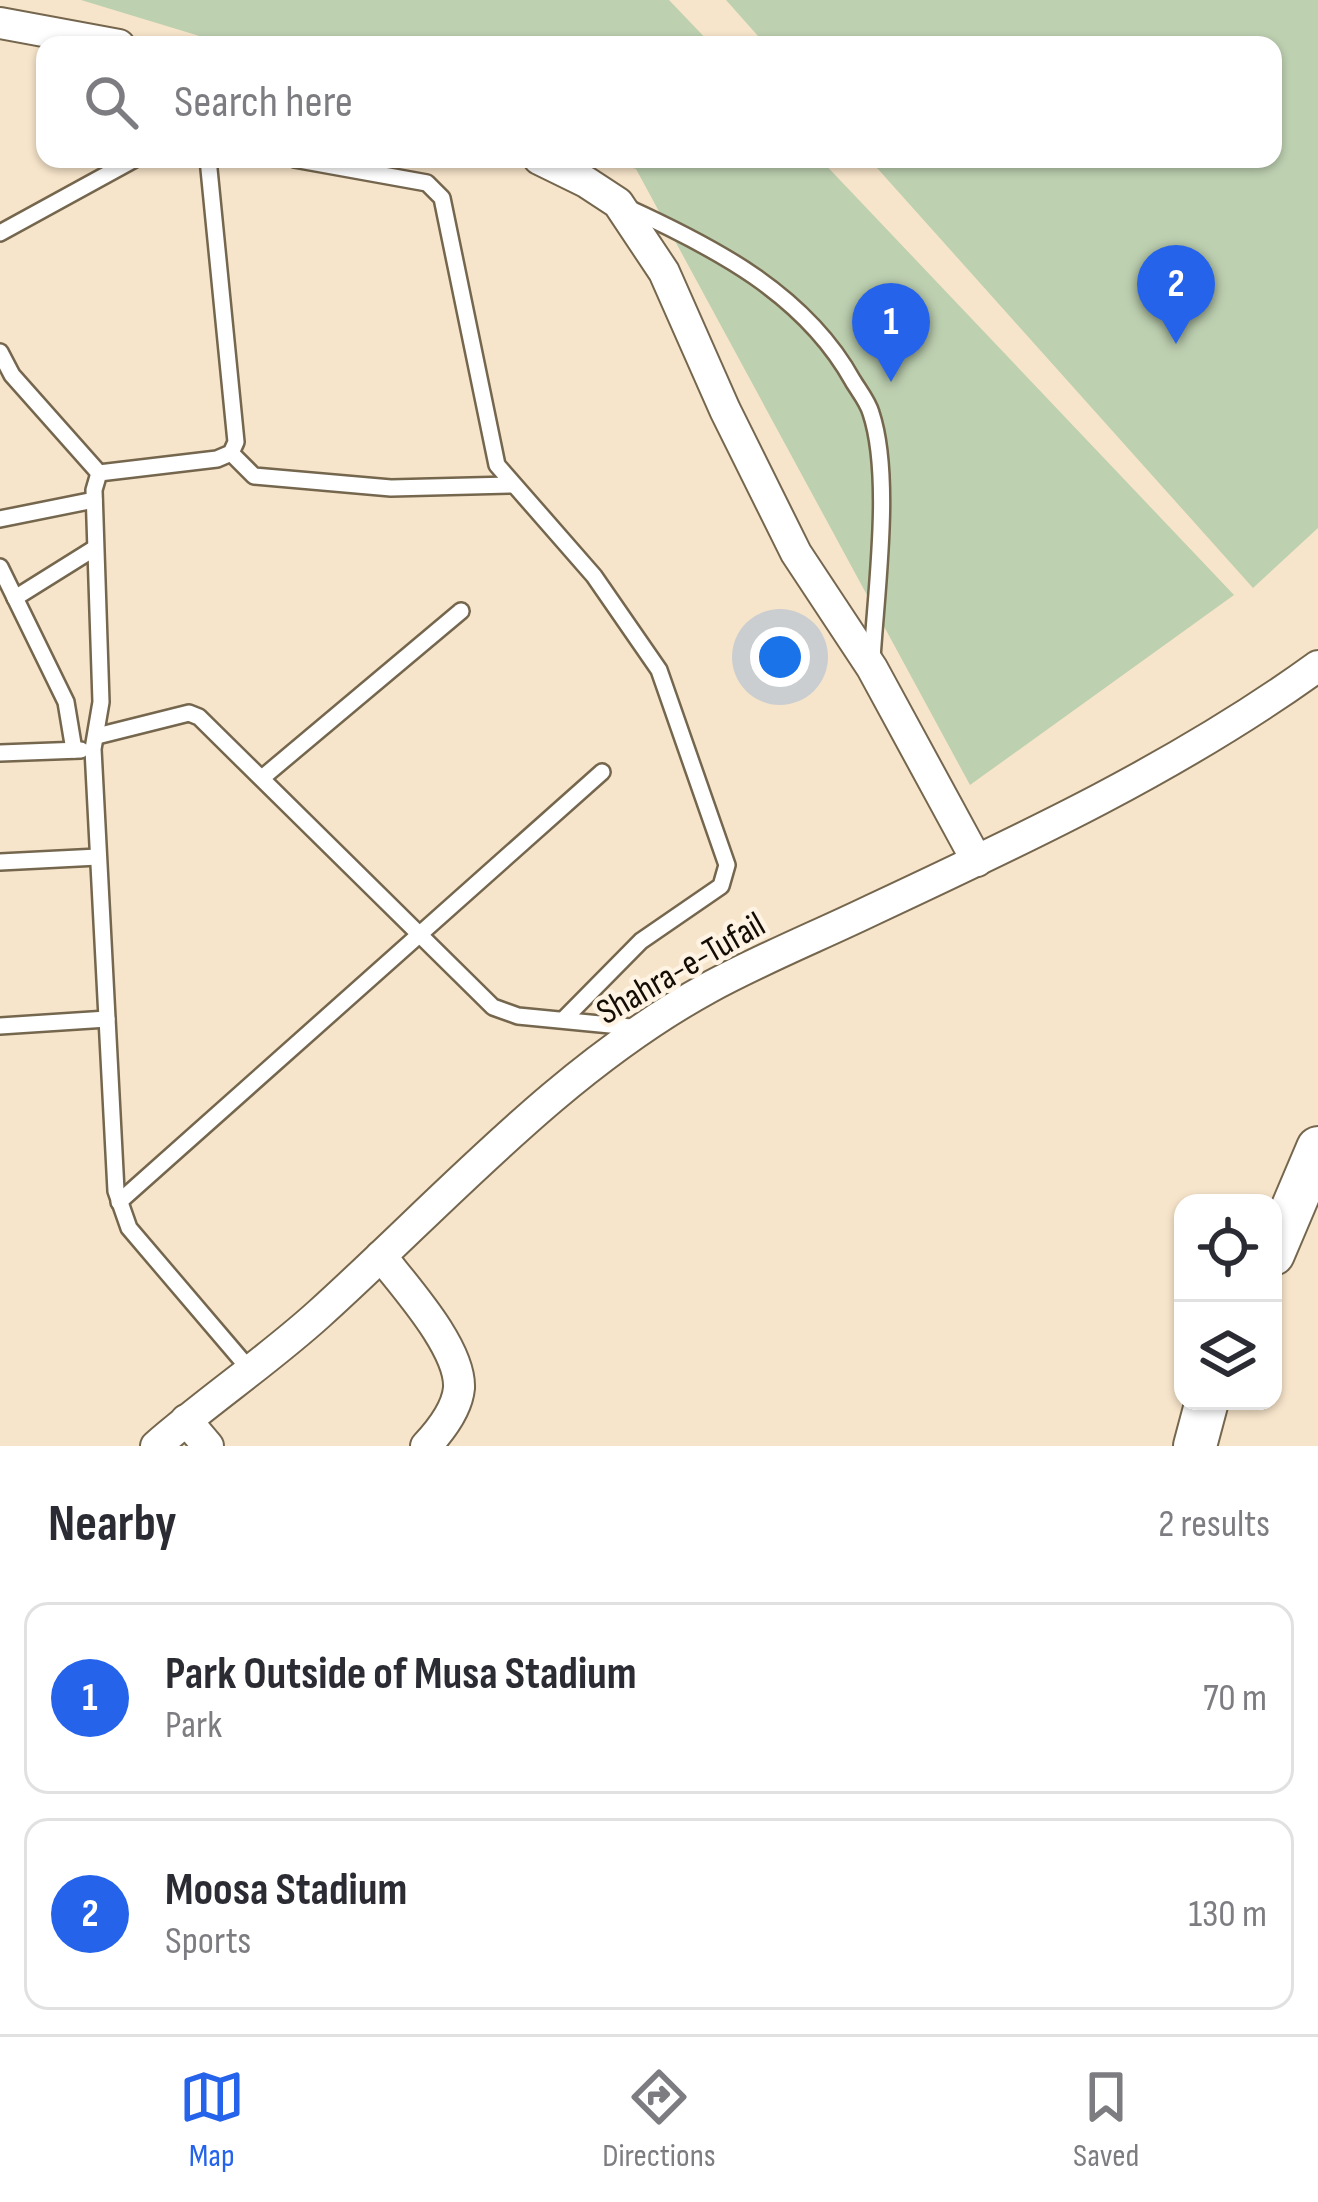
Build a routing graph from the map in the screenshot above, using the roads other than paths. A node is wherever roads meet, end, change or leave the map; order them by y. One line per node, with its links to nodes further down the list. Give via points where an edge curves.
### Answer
1 (0, 23): 2 (street)
2 (70, 36)
3 (119, 168): 8 (lane)
4 (209, 168): 10 (lane)
5 (344, 168): 12 (lane, via 427,183 442,198 497,465)
6 (557, 168): 7 (street)
7 (618, 203): 20 (street, via 664,272 796,553); 20 (lane, via 740,264 792,305 836,349 871,413 881,488)
8 (0, 233)
9 (0, 352): 11 (lane)
10 (231, 453): 11 (lane); 12 (lane, via 254,476 391,488)
11 (99, 473): 13 (lane)
12 (512, 485): 31 (lane, via 594,576 659,670 727,865 721,886 641,941)
13 (94, 500): 14 (lane); 15 (lane)
14 (0, 519)
15 (95, 548): 17 (lane); 21 (lane)
16 (0, 567): 17 (lane)
17 (15, 598): 22 (lane, via 66,702)
18 (460, 611): 25 (lane)
19 (1318, 666): 27 (street, Shahra-e-Tufail, via 1249,716)
20 (872, 668): 27 (street)
21 (95, 742): 22 (lane); 25 (lane, via 189,713); 26 (lane)
22 (74, 750): 23 (lane)
23 (0, 753)
24 (602, 772): 29 (lane)
25 (262, 778): 29 (lane)
26 (98, 857): 28 (lane); 30 (lane)
27 (977, 861): 33 (street, Shahra-e-Tufail, via 707,988)
28 (0, 862)
29 (420, 934): 31 (lane, via 493,1006); 35 (lane)
30 (107, 1019): 32 (lane); 35 (lane)
31 (564, 1019): 33 (lane)
32 (0, 1026)
33 (646, 1028): 37 (street, Shahra-e-Tufail, via 526,1121)
34 (1318, 1148): 36 (street)
35 (118, 1202): 38 (lane, via 129,1228)
36 (1282, 1233)
37 (381, 1256): 38 (street, Shahra-e-Tufail); 43 (street, via 445,1340 459,1387 444,1427)
38 (250, 1370): 40 (street, Shahra-e-Tufail)
39 (1205, 1410): 44 (street)
40 (186, 1420): 41 (street, Shahra-e-Tufail); 42 (street)
41 (156, 1446)
42 (208, 1446)
43 (426, 1446)
44 (1196, 1446)

